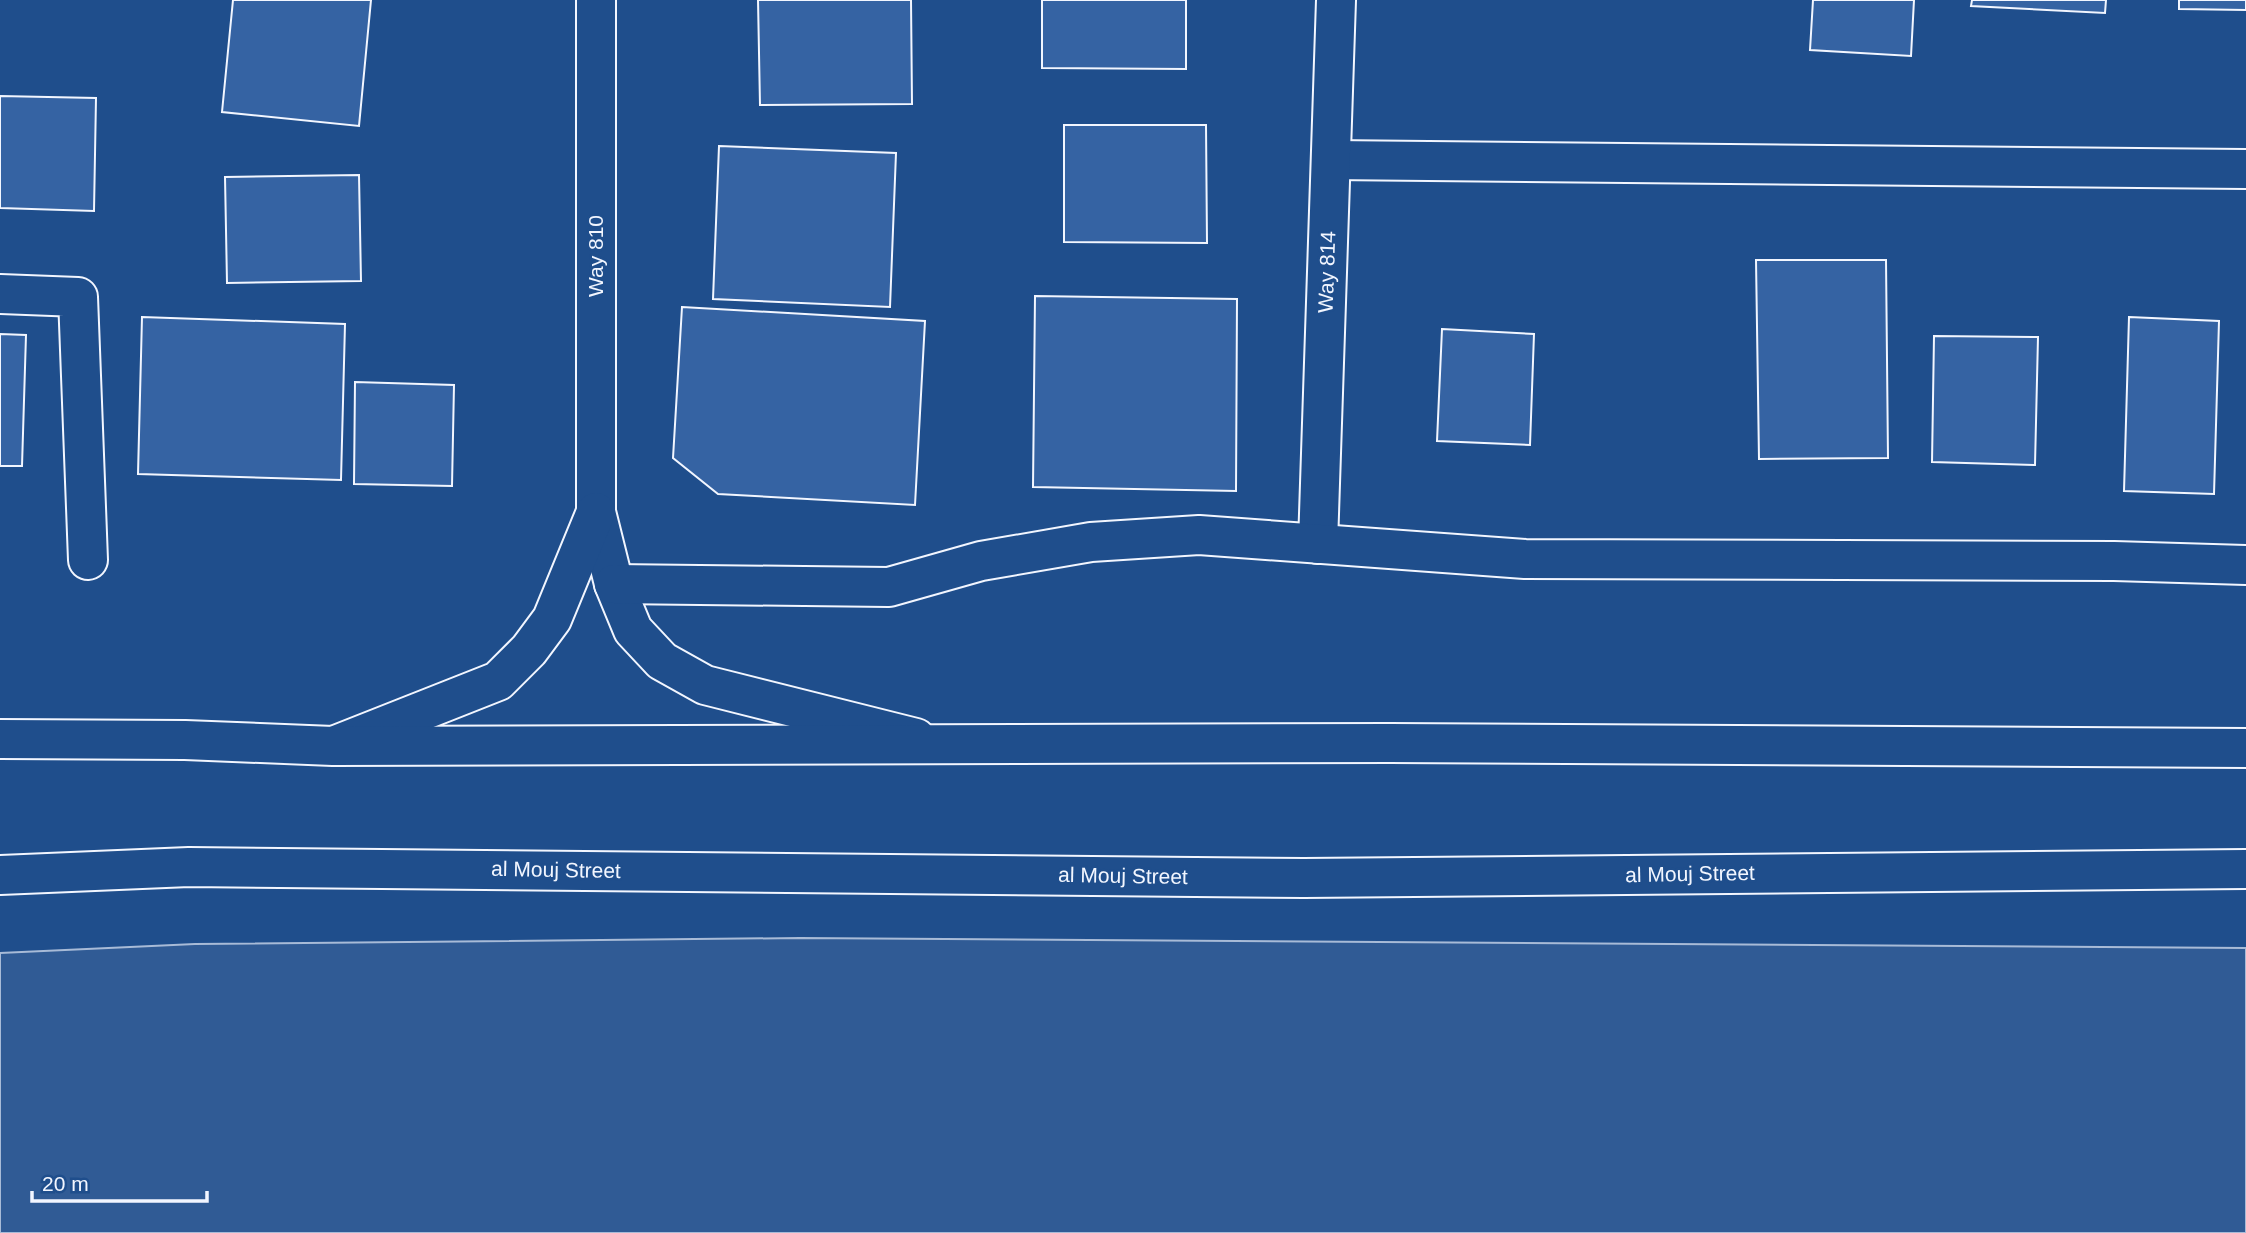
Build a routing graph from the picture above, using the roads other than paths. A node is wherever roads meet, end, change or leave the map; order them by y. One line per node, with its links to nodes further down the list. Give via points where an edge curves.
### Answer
1 (596, 0): 6 (street, Way 810)
2 (1336, 0): 3 (street, Way 814)
3 (1331, 160): 4 (street); 7 (street, Way 814)
4 (2246, 169)
5 (0, 294): 8 (street, via 78,297)
6 (596, 512): 10 (street, Way 810); 13 (street, Way 810, via 552,618 498,681)
7 (1318, 544): 9 (street, via 1525,559); 10 (street, via 1199,536 1091,542 981,561 889,587)
8 (88, 560)
9 (2246, 565)
10 (614, 584): 12 (street, Way 810, via 634,630 662,661 705,684)
11 (0, 739): 13 (street)
12 (945, 745): 13 (street); 14 (street)
13 (333, 746)
14 (2246, 748)
15 (2246, 869): 16 (street, al Mouj Street, via 1304,878 189,867)
16 (0, 875)

